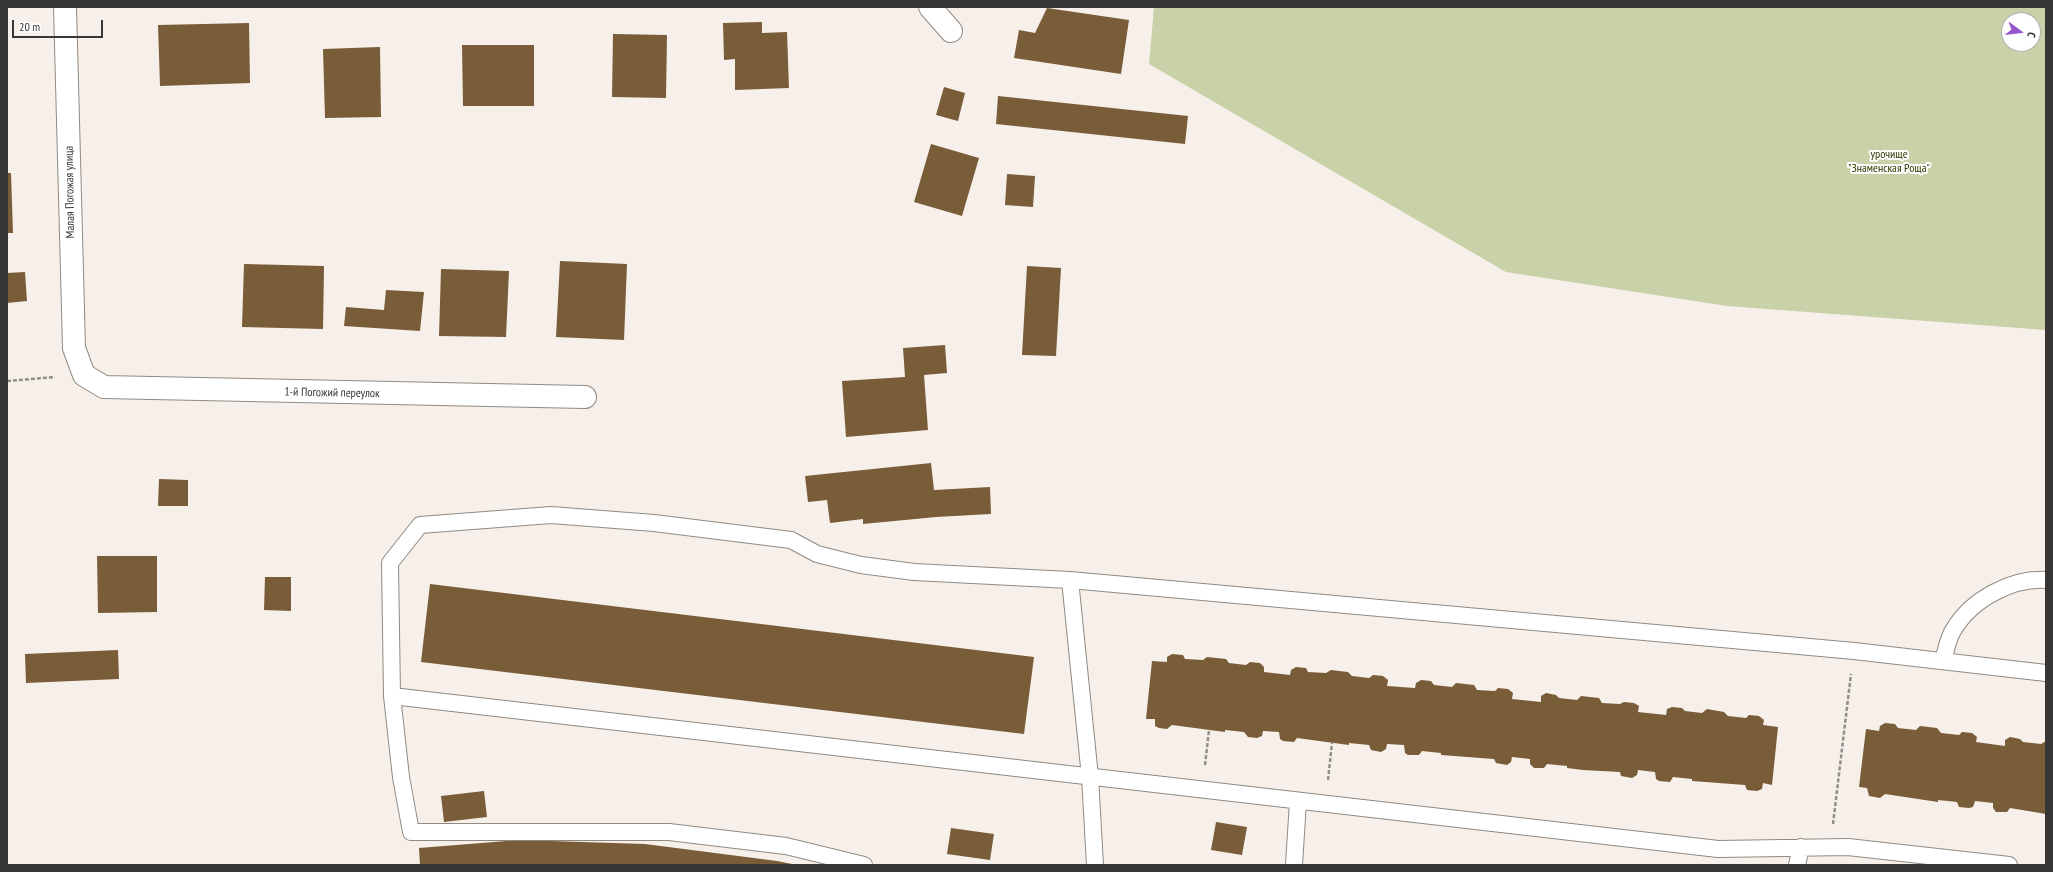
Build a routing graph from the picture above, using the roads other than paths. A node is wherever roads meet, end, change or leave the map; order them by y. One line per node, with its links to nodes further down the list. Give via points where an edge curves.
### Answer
1 (65, 7): 4 (street, Малая Погожая улица, via 74,348)
2 (930, 7): 3 (street)
3 (951, 31)
4 (84, 375): 5 (street, 1-й Погожий переулок, via 104,387)
5 (585, 397)
6 (1070, 580): 8 (lane); 10 (lane, via 906,571 861,565 817,554 791,540 654,523 551,515 420,525 390,563); 11 (lane)
7 (2046, 580): 8 (lane, via 2031,579 2006,586 1973,607 1953,629)
8 (1943, 661): 9 (lane)
9 (2046, 673)
10 (392, 696): 11 (lane); 14 (lane, via 401,777 411,832 669,832 786,846)
11 (1090, 777): 12 (lane); 15 (lane)
12 (1298, 801): 13 (lane, via 1718,849); 16 (lane)
13 (1801, 848): 17 (lane); 18 (lane, via 1848,846)
14 (864, 865)
15 (1094, 865)
16 (1294, 865)
17 (1797, 865)
18 (2009, 865)

